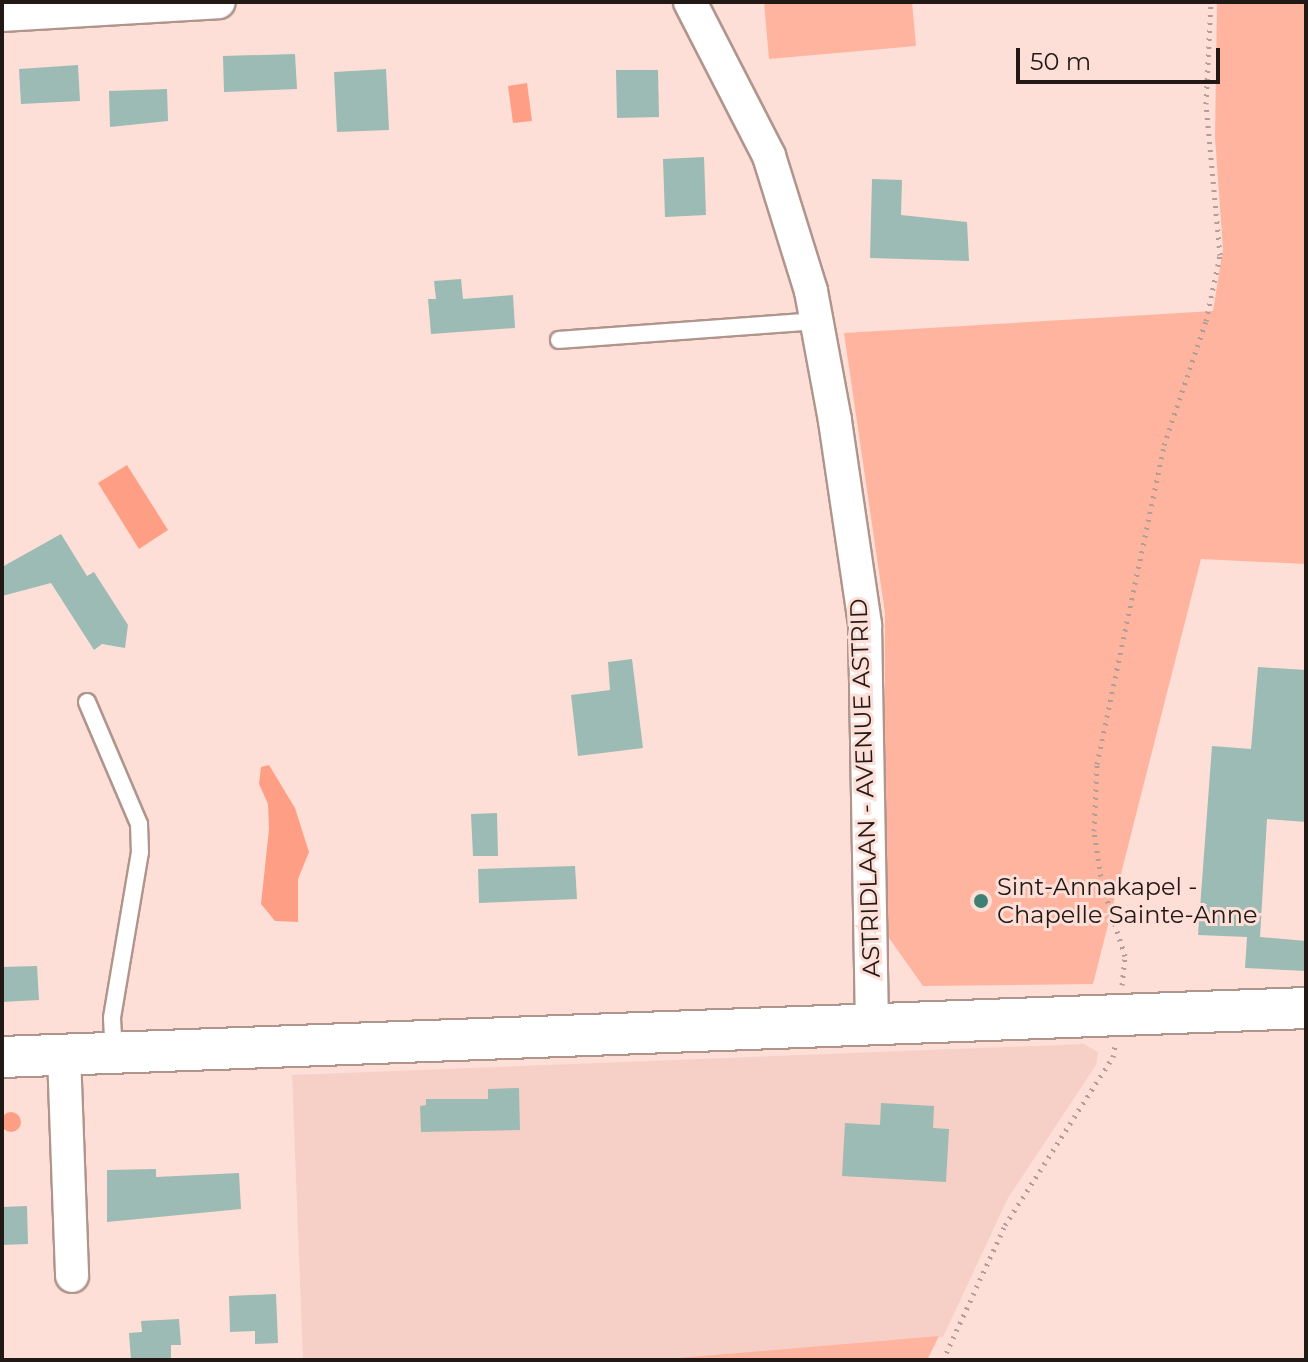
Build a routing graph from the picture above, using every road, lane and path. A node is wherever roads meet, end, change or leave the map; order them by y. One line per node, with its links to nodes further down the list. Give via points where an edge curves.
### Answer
1 (219, 2): 4 (street)
2 (690, 2): 5 (street, ASTRIDLAAN - AVENUE ASTRID, via 769,156)
3 (1211, 2): 9 (path, via 1206,104 1220,255 1206,321 1164,445 1097,764 1094,831 1102,884 1125,956)
4 (2, 15)
5 (816, 321): 6 (lane); 10 (street, ASTRIDLAAN - AVENUE ASTRID, via 865,625)
6 (559, 340)
7 (87, 702): 11 (lane, via 139,824 140,852 112,1018)
8 (1306, 1008): 9 (street)
9 (1119, 1016): 10 (street); 15 (path, via 1113,1057 1005,1225)
10 (872, 1027): 11 (street)
11 (114, 1053): 12 (street)
12 (64, 1055): 13 (street); 14 (street)
13 (2, 1057)
14 (72, 1276)
15 (943, 1360)

